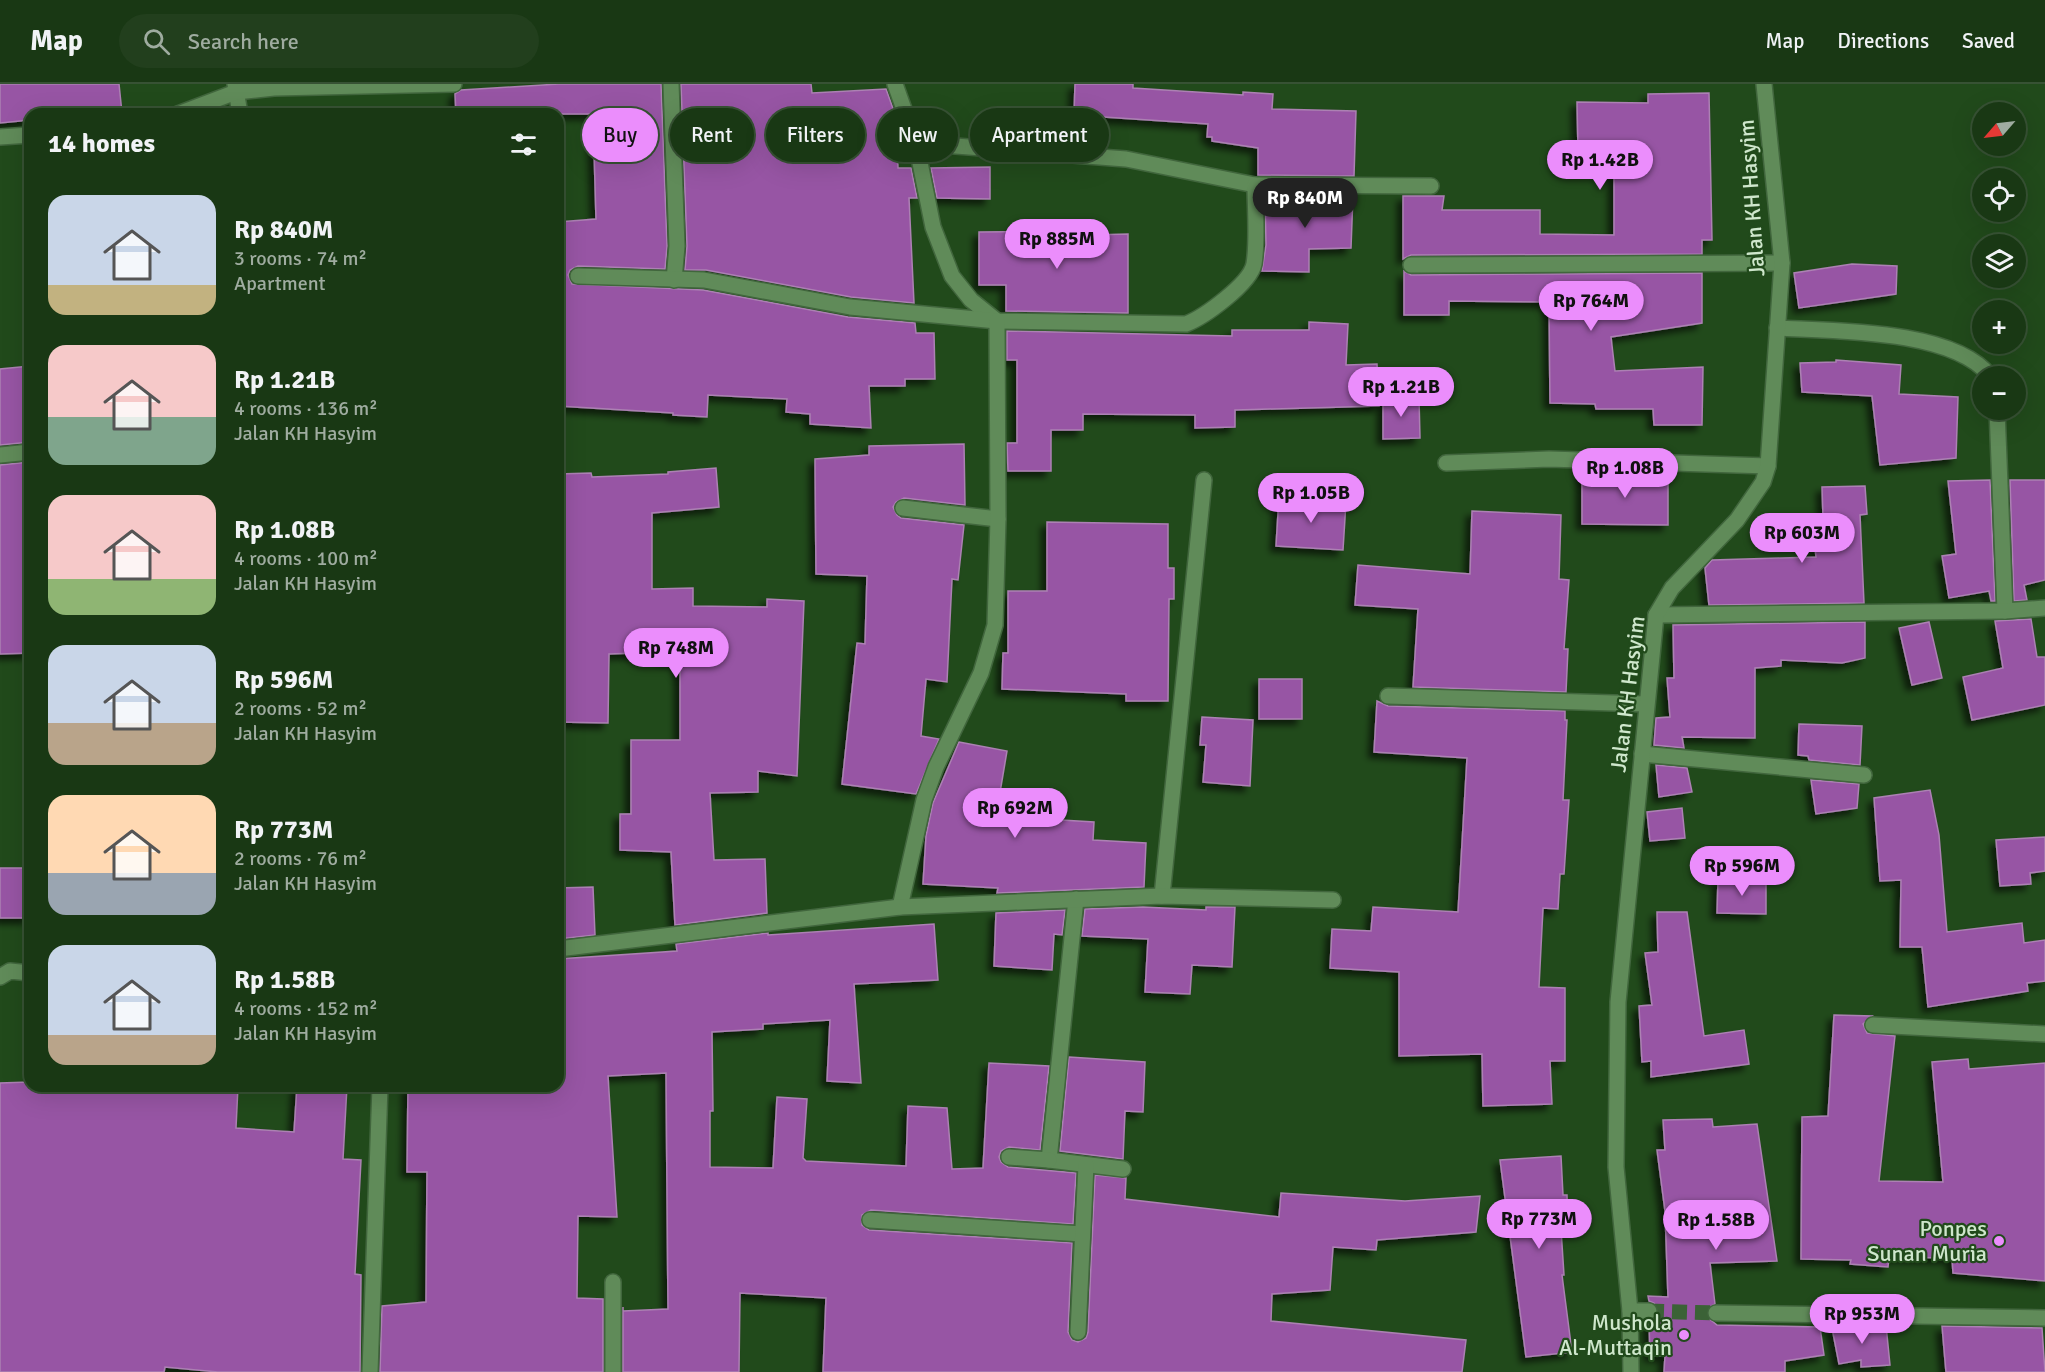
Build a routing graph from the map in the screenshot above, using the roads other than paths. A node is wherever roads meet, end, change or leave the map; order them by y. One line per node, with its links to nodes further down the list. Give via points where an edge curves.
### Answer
1 (671, 84): 18 (street, via 677,246)
2 (895, 84): 8 (street)
3 (1764, 84): 15 (street, Jalan KH Hasyim)
4 (445, 85): 5 (street)
5 (236, 88): 6 (street); 7 (street)
6 (191, 108)
7 (239, 108)
8 (904, 108)
9 (24, 135): 10 (street)
10 (0, 137)
11 (958, 146): 13 (street, via 1126,159)
12 (920, 162): 19 (street, via 933,227 952,276 971,300)
13 (1255, 185): 14 (street); 19 (street, via 1254,266 1198,319 1185,324)
14 (1431, 186)
15 (1782, 263): 16 (street); 20 (street, Jalan KH Hasyim)
16 (1411, 265)
17 (578, 276): 18 (street)
18 (674, 280): 19 (street, via 736,284 850,307)
19 (997, 321): 29 (street)
20 (1777, 328): 21 (street, via 1897,334 1947,349); 26 (street, Jalan KH Hasyim)
21 (1978, 366)
22 (1997, 420): 31 (street)
23 (24, 453): 24 (street)
24 (0, 455)
25 (1446, 463): 26 (street, via 1549,459)
26 (1768, 466): 32 (street, Jalan KH Hasyim, via 1763,482 1737,520 1672,588)
27 (1204, 480): 37 (street)
28 (903, 508): 29 (street)
29 (998, 519): 40 (street, via 995,625 981,673 924,800)
30 (2045, 608): 31 (street)
31 (2005, 610): 32 (street)
32 (1656, 615): 34 (street, Jalan KH Hasyim)
33 (1388, 696): 34 (street)
34 (1646, 704): 35 (street, Jalan KH Hasyim)
35 (1642, 754): 36 (street); 54 (street, Jalan KH Hasyim, via 1618,1002 1616,1167)
36 (1864, 775)
37 (1162, 896): 38 (street); 39 (street)
38 (1076, 899): 40 (street); 48 (street)
39 (1333, 900)
40 (900, 907): 41 (street)
41 (564, 948)
42 (24, 972): 43 (street, via 10,971)
43 (0, 977)
44 (1873, 1025): 45 (street)
45 (2045, 1034)
46 (380, 1092): 59 (street)
47 (1010, 1157): 48 (street)
48 (1049, 1160): 49 (street)
49 (1086, 1165): 50 (street); 52 (street)
50 (1123, 1169)
51 (870, 1220): 52 (street)
52 (1082, 1234): 58 (street)
53 (613, 1282): 60 (street)
54 (1630, 1311): 55 (street); 61 (street, Jalan KH Hasyim)
55 (1649, 1311)
56 (1716, 1313): 57 (street)
57 (2045, 1318)
58 (1078, 1332)
59 (370, 1372)
60 (613, 1372)
61 (1631, 1372)

